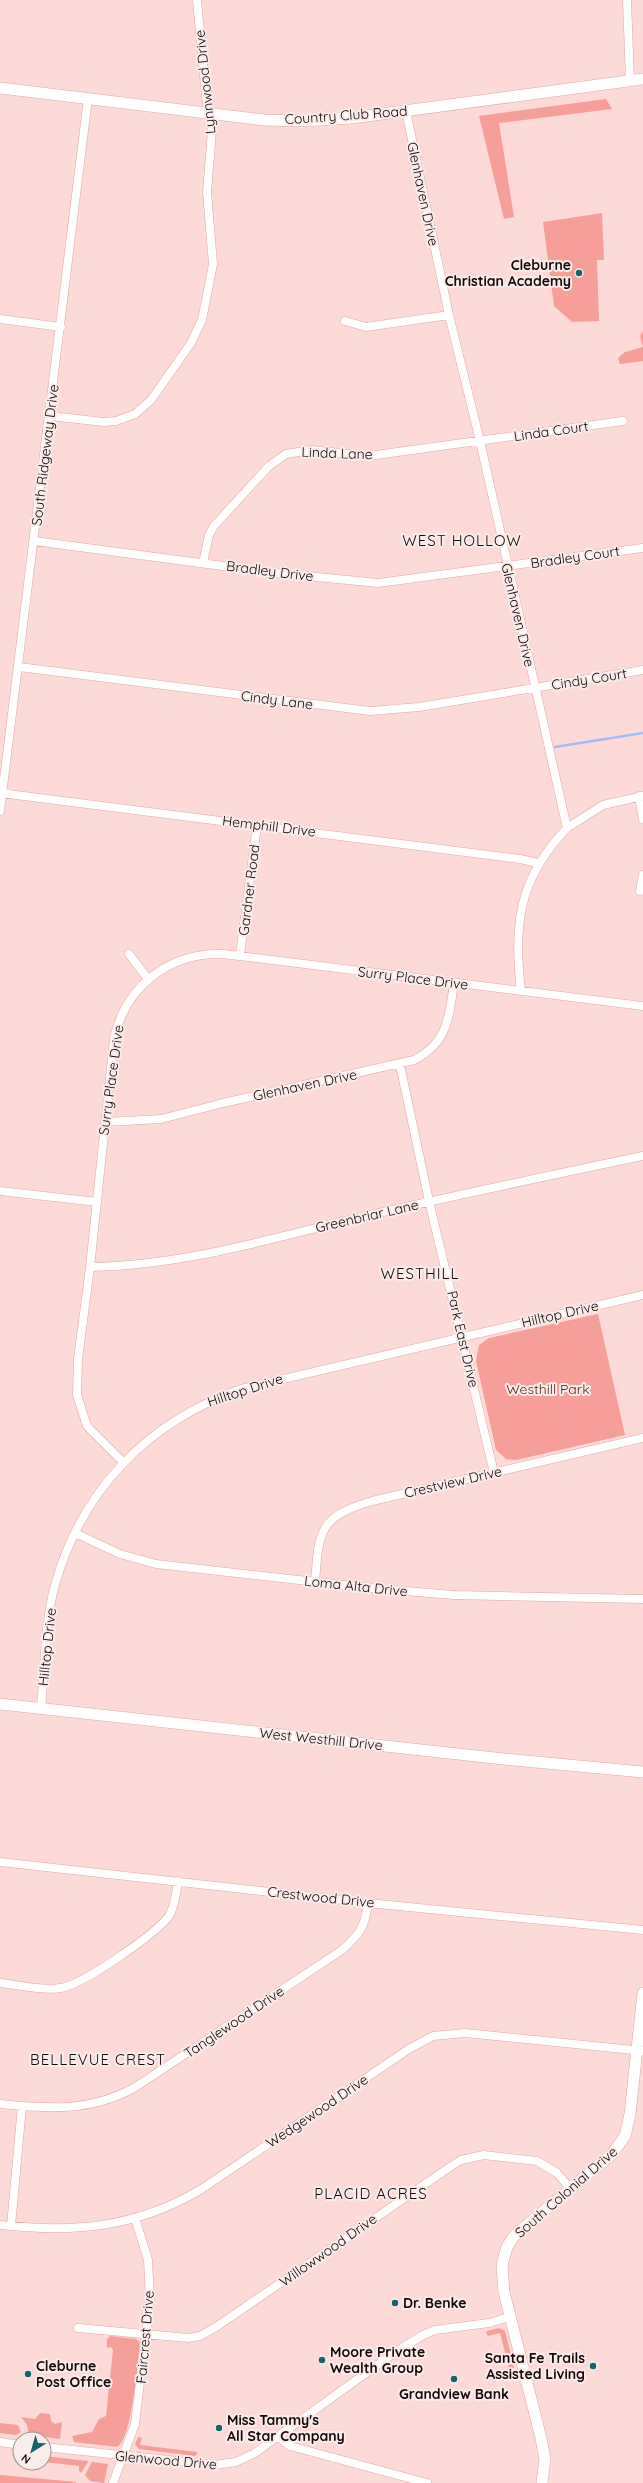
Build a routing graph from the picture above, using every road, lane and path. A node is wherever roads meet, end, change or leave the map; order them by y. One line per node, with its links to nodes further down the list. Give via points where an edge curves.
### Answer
1 (197, 0): 8 (street, Lynnwood Drive)
2 (627, 0): 4 (street)
3 (643, 79): 4 (street, Country Club Road)
4 (630, 81): 7 (street, Country Club Road)
5 (0, 88): 6 (street, Country Club Road)
6 (88, 98): 8 (street, Country Club Road); 12 (street, South Ridgeway Drive)
7 (406, 111): 8 (street, Country Club Road, via 302,122); 9 (street, Glenhaven Drive)
8 (209, 113): 13 (street, Lynnwood Drive, via 212,131 207,192 213,264 202,320 191,343 151,400 135,414 116,421 104,422)
9 (449, 315): 11 (street, via 366,327); 15 (street, Glenhaven Drive)
10 (0, 319): 12 (street)
11 (345, 321)
12 (61, 327): 13 (street, South Ridgeway Drive)
13 (50, 416): 16 (street, South Ridgeway Drive)
14 (623, 421): 15 (street, Linda Court)
15 (480, 441): 18 (street, Linda Lane, via 369,456 311,450 286,454 269,466 218,520 209,535); 19 (street, Glenhaven Drive)
16 (34, 542): 18 (street, Bradley Drive); 20 (street, South Ridgeway Drive)
17 (643, 548): 19 (street, Bradley Court)
18 (203, 562): 19 (street, Bradley Drive, via 378,583)
19 (507, 567): 22 (street, Glenhaven Drive)
20 (19, 667): 22 (street, Cindy Lane, via 370,711 419,707); 23 (street, South Ridgeway Drive)
21 (643, 670): 22 (street, Cindy Court)
22 (534, 688): 28 (street, Glenhaven Drive)
23 (1, 793): 25 (street, South Ridgeway Drive); 27 (street, Hemphill Drive)
24 (641, 796): 26 (street); 28 (street, via 604,805)
25 (0, 811)
26 (643, 819)
27 (257, 825): 29 (street, Hemphill Drive); 33 (street, Gardner Road)
28 (567, 828): 29 (street)
29 (538, 863): 36 (street, via 526,889 520,920 518,967)
30 (643, 875): 31 (street)
31 (640, 891)
32 (130, 954): 34 (street)
33 (240, 955): 34 (street, Surry Place Drive, via 205,953 182,959 162,968); 35 (street, Surry Place Drive)
34 (148, 979): 39 (street, Surry Place Drive, via 134,994 117,1023)
35 (454, 983): 36 (street, Surry Place Drive); 38 (street, Glenhaven Drive, via 448,1020 442,1037 428,1054)
36 (521, 991): 37 (street, Surry Place Drive)
37 (643, 1006)
38 (400, 1065): 39 (street, Glenhaven Drive, via 161,1119); 42 (street, Park East Drive)
39 (104, 1122): 43 (street, Surry Place Drive)
40 (643, 1156): 42 (street, Greenbriar Lane)
41 (0, 1191): 43 (street)
42 (429, 1201): 44 (street, Greenbriar Lane, via 200,1255 131,1267); 46 (street, Park East Drive)
43 (97, 1202): 44 (street, Surry Place Drive)
44 (90, 1267): 48 (street, Surry Place Drive, via 78,1359 77,1395 87,1426)
45 (643, 1294): 46 (street, Hilltop Drive)
46 (463, 1337): 48 (street, Hilltop Drive, via 278,1379 213,1399 183,1414 156,1433); 49 (street, Park East Drive)
47 (643, 1438): 49 (street, Crestview Drive)
48 (123, 1462): 50 (street, Hilltop Drive, via 106,1481)
49 (494, 1473): 51 (street, Crestview Drive, via 348,1508 332,1518 323,1531 318,1545)
50 (75, 1534): 51 (street, Loma Alta Drive, via 120,1554 156,1564); 54 (street, Hilltop Drive, via 55,1585 50,1611)
51 (315, 1582): 52 (street, Loma Alta Drive, via 454,1595)
52 (643, 1599)
53 (0, 1704): 54 (street, West Westhill Drive)
54 (41, 1708): 55 (street, West Westhill Drive)
55 (643, 1772)
56 (0, 1862): 57 (street, Crestwood Drive)
57 (178, 1881): 58 (street, Crestwood Drive); 60 (street, via 175,1899 168,1916 149,1934 87,1978 60,1988)
58 (368, 1903): 59 (street, Crestwood Drive); 64 (street, Tanglewood Drive, via 366,1923 359,1934 342,1950 134,2088 118,2096 84,2106 62,2109)
59 (643, 1930)
60 (0, 1983)
61 (643, 1993): 62 (street, South Colonial Drive)
62 (640, 2051): 65 (street, South Colonial Drive, via 625,2136 612,2154); 66 (street, Wedgewood Drive, via 465,2033 433,2036 409,2049 200,2190 164,2208)
63 (0, 2104): 64 (street, Tanglewood Drive)
64 (22, 2106): 68 (street)
65 (570, 2188): 69 (street, South Colonial Drive, via 520,2230 507,2247 501,2274); 71 (street, Willowwood Drive, via 557,2173 537,2161 484,2155 462,2160 200,2336 188,2338)
66 (135, 2218): 68 (street, Wedgewood Drive, via 73,2229 47,2230); 71 (street, Faircrest Drive, via 150,2272)
67 (0, 2225): 68 (street, Wedgewood Drive)
68 (11, 2226)
69 (509, 2318): 72 (street, Glenwood Drive, via 436,2330 423,2335); 79 (street, South Colonial Drive, via 541,2438 544,2459)
70 (78, 2328): 71 (street, Willowwood Drive)
71 (146, 2335): 76 (street, Faircrest Drive, via 138,2410)
72 (278, 2436): 76 (street, Glenwood Drive, via 246,2458 226,2464); 78 (street, via 290,2446)
73 (0, 2442): 74 (street)
74 (12, 2444)
75 (52, 2448): 76 (street, Glenwood Drive)
76 (122, 2455): 77 (street, Faircrest Drive)
77 (113, 2483)
78 (427, 2483)
79 (542, 2483)

